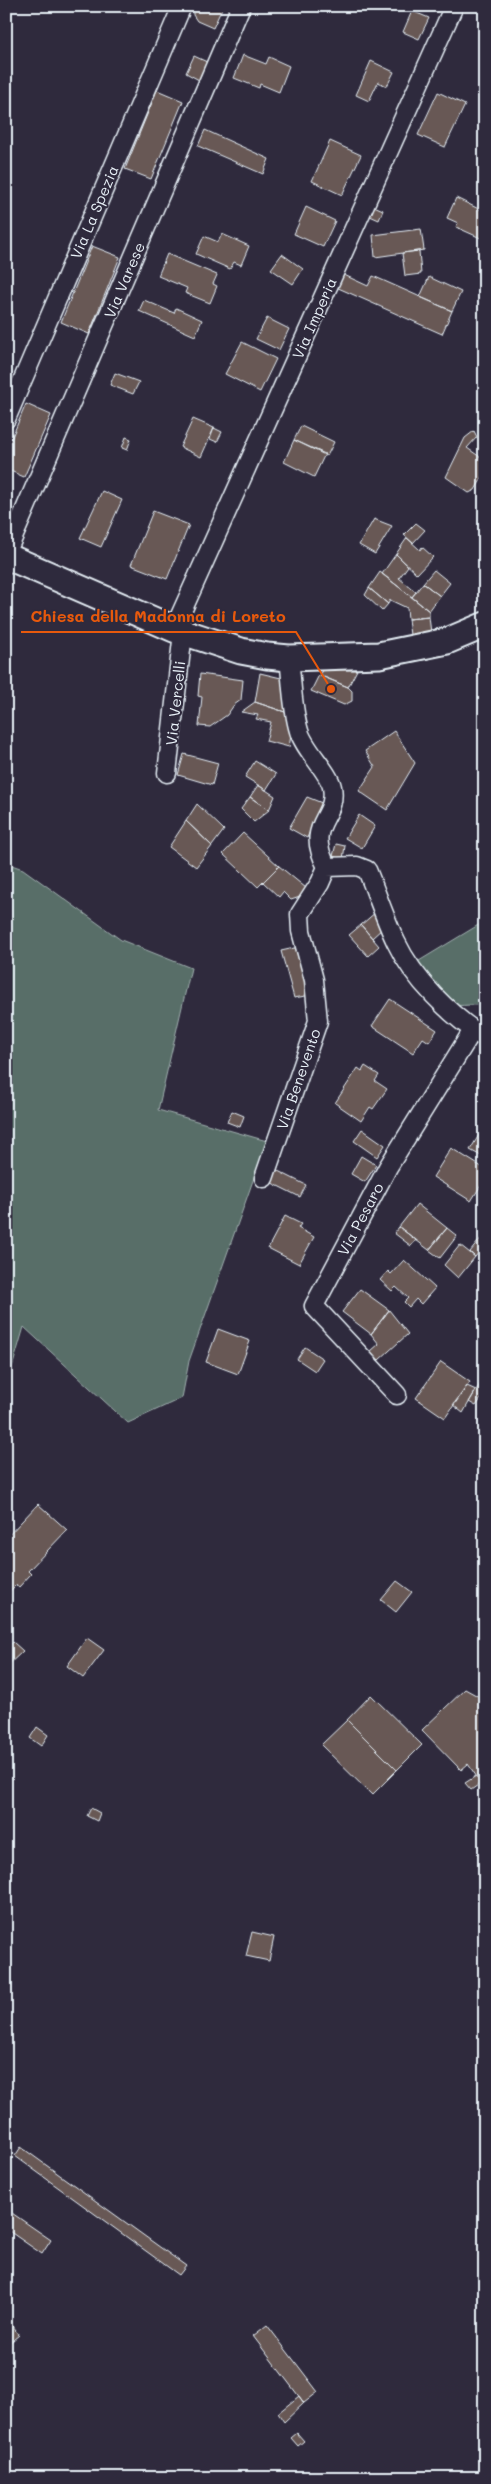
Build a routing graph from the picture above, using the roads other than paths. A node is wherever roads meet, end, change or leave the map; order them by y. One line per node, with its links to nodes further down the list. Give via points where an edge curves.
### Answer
1 (182, 6): 4 (street, Via La Spezia)
2 (241, 6): 5 (street, Via Varese)
3 (454, 6): 7 (street, Via Imperia)
4 (6, 419)
5 (6, 555): 7 (main road)
6 (485, 625): 8 (main road, via 447,641 379,655)
7 (178, 631): 8 (main road, via 241,651); 9 (street, Via Vercelli)
8 (289, 658): 10 (street, via 299,732 332,785 333,798 317,836 319,851)
9 (167, 773)
10 (327, 867): 11 (street, via 357,866 367,870 405,957 448,1009); 12 (street, Via Benevento, via 300,914 314,980 318,1021)
11 (479, 1034): 13 (street, Via Pesaro, via 388,1167 314,1306)
12 (264, 1178)
13 (396, 1395)

